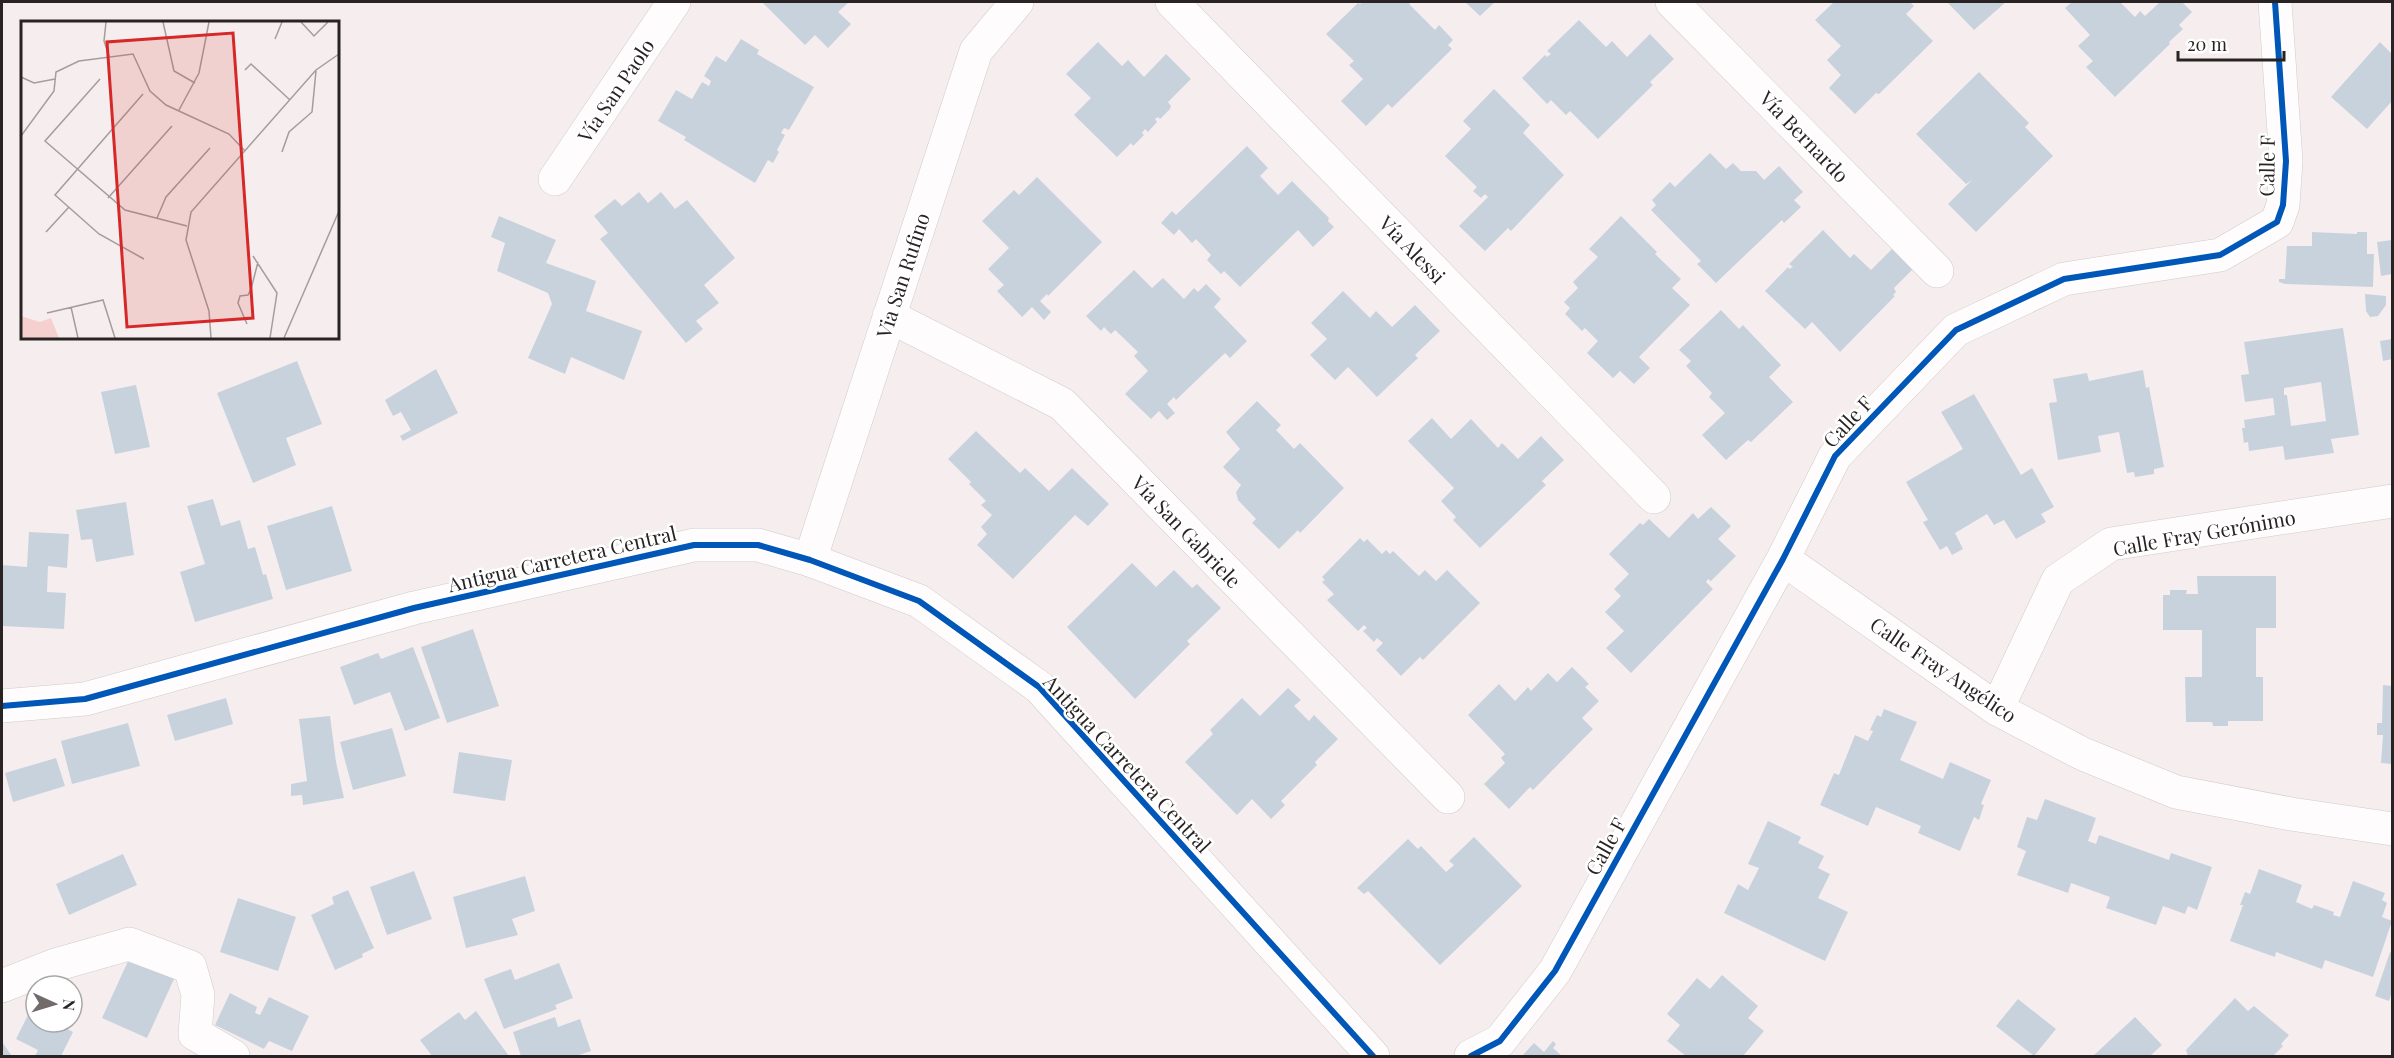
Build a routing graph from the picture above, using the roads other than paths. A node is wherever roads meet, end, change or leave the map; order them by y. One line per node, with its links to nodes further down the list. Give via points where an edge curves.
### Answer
1 (674, 2): 6 (street, Vía San Paolo)
2 (1017, 2): 8 (street, Via San Rufino, via 976,51)
3 (1172, 2): 9 (street, Vía Alessi)
4 (1672, 2): 7 (street, Vía Bernardo)
5 (2279, 2): 11 (street, Calle F, via 2286,161 2283,205 2277,222 2220,255 2064,279 1956,330 1835,456)
6 (555, 179)
7 (1937, 271)
8 (889, 316): 12 (street, Via San Rufino); 15 (street, Vía San Gabriele, via 1062,404)
9 (1654, 497)
10 (2392, 501): 14 (street, Calle Fray Gerónimo, via 2111,544 2058,580)
11 (1783, 559): 14 (street, Calle Fray Angélico); 20 (street, Calle F, via 1556,970 1500,1041)
12 (810, 560): 13 (street, Antigua Carretera Central, via 758,545 694,545 414,608 85,699); 19 (street, Antigua Carretera Central, via 919,601 1039,687)
13 (2, 706)
14 (1998, 710): 16 (street, Calle Fray Angélico, via 2083,754 2176,792)
15 (1448, 797)
16 (2392, 829)
17 (2, 986): 18 (street, via 55,965 129,944 190,967 198,995 195,1034)
18 (233, 1056)
19 (1373, 1056)
20 (1471, 1056)

